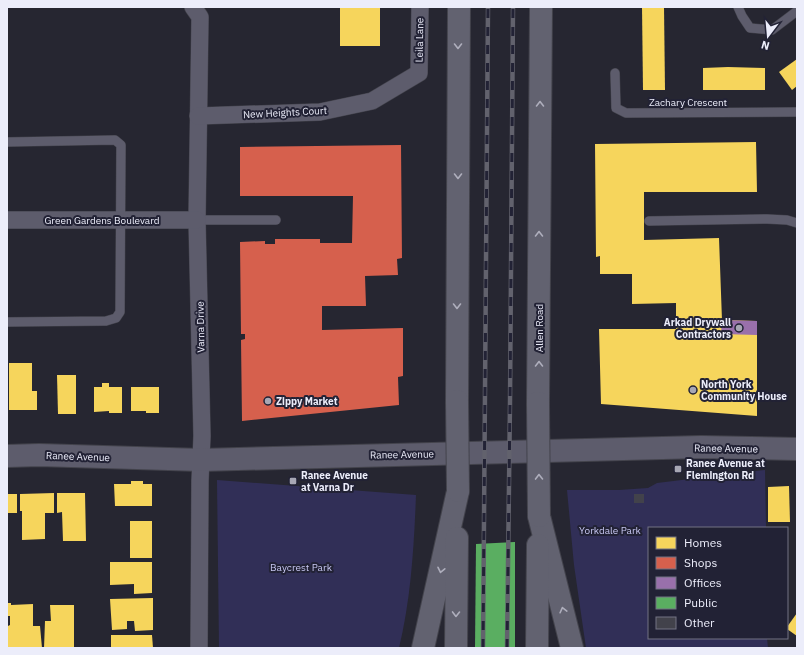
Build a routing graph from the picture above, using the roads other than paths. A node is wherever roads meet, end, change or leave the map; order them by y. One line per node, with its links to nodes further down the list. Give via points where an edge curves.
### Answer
1 (193, 7): 10 (street, Varna Drive, via 200,17)
2 (420, 7): 7 (street, Leila Lane)
3 (458, 7): 22 (highway, one-way to 22, bridge)
4 (541, 7): 23 (highway, Allen Road, one-way to 4, bridge)
5 (738, 7): 6 (lane, via 750,28 772,30)
6 (797, 11)
7 (419, 73): 10 (street, New Heights Court, via 372,101 320,112)
8 (615, 73): 9 (lane, Zachary Crescent, via 616,108 626,113)
9 (797, 112)
10 (198, 116): 14 (street, Varna Drive)
11 (7, 142): 13 (lane, via 115,140 121,145)
12 (7, 220): 13 (street, Green Gardens Boulevard)
13 (121, 220): 14 (street, Green Gardens Boulevard); 18 (lane, via 120,312 116,318 106,321)
14 (197, 220): 15 (lane); 21 (street, Varna Drive, via 202,428)
15 (276, 220)
16 (649, 221): 17 (lane, via 767,219)
17 (797, 223)
18 (7, 322)
19 (797, 449): 21 (street, Ranee Avenue, via 700,447)
20 (7, 456): 21 (street, Ranee Avenue)
21 (200, 460): 24 (street, Varna Drive)
22 (458, 491): 25 (highway, one-way to 25); 26 (highway, one-way to 26)
23 (539, 516): 27 (highway, Allen Road); 28 (highway, one-way to 23)
24 (199, 648)
25 (423, 648)
26 (456, 648)
27 (537, 648)
28 (572, 648)

